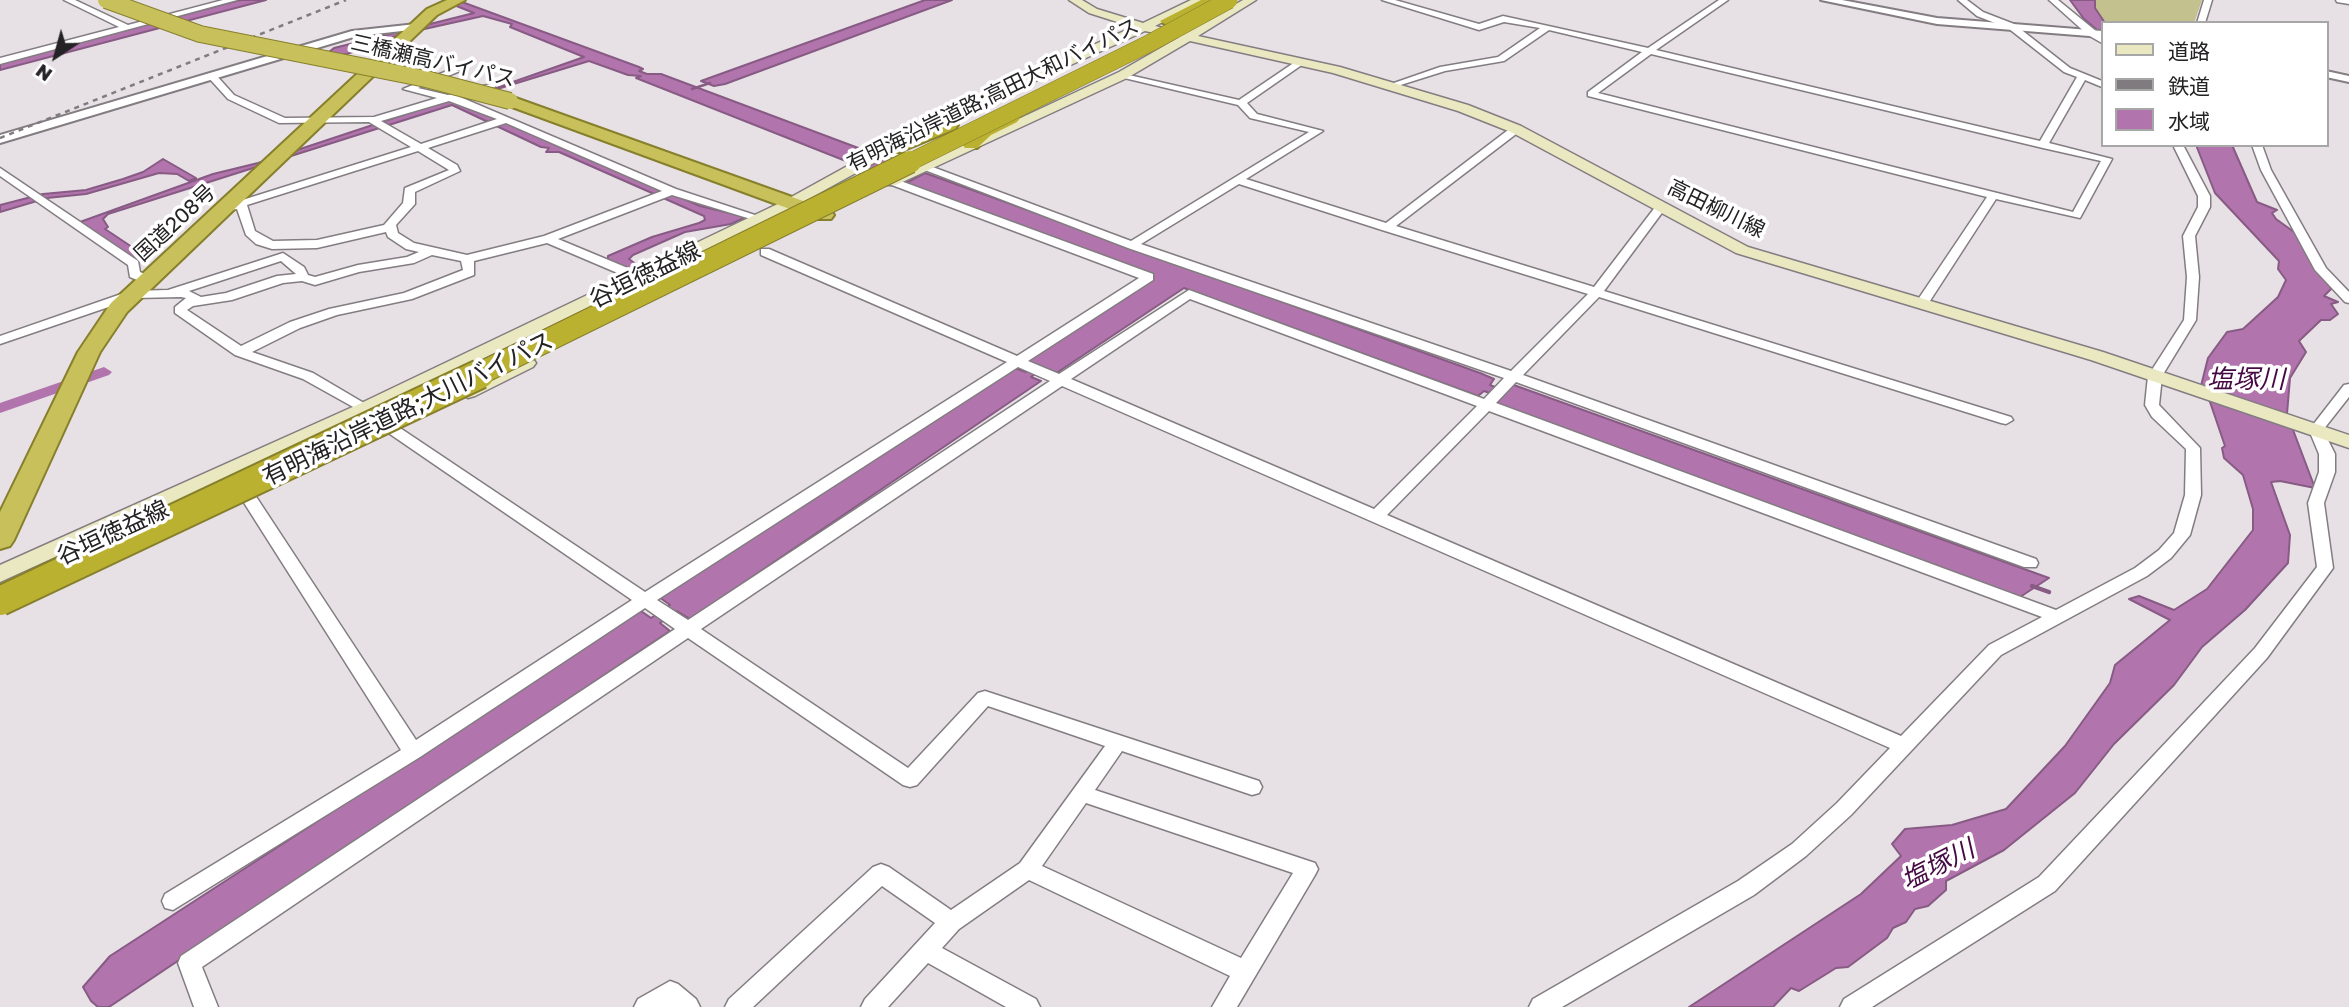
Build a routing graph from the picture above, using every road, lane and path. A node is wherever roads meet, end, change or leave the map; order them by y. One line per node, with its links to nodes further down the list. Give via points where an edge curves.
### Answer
1 (68, 0): 25 (street)
2 (106, 0): 61 (highway, 三橋瀬高バイパス, bridge, via 200,34 426,79 510,101)
3 (128, 0): 20 (street)
4 (233, 0): 20 (street)
5 (458, 0): 22 (highway, 国道208号, via 432,12)
6 (1074, 0): 23 (main road, 高田柳川線)
7 (1200, 0): 23 (main road, 谷垣徳益線)
8 (1213, 0): 53 (highway)
9 (1229, 0): 64 (highway, 有明海沿岸道路;高田大和バイパス, bridge)
10 (1239, 0): 48 (highway, via 1163,46 985,131)
11 (1251, 0): 28 (main road, 谷垣徳益線)
12 (1386, 0): 24 (street, via 1479,27 1503,19)
13 (1724, 0): 29 (street)
14 (1826, 0): 26 (street, via 1904,16)
15 (1962, 0): 26 (street, via 1980,14)
16 (2053, 0): 27 (street)
17 (2208, 0): 21 (street)
18 (2340, 0): 19 (street)
19 (2349, 2)
20 (166, 18): 25 (street)
21 (2202, 21)
22 (416, 27): 35 (street, via 356,33); 43 (highway, 国道208号)
23 (1144, 27): 28 (main road, 高田柳川線); 53 (main road, 谷垣徳益線, via 981,100)
24 (1548, 27): 29 (street); 40 (street, via 1501,59 1443,69)
25 (127, 28): 30 (street)
26 (2014, 28): 27 (street); 36 (street)
27 (2098, 35)
28 (1188, 38): 31 (main road, 高田柳川線); 34 (main road, 谷垣徳益線)
29 (1649, 51): 49 (street); 60 (street, via 1592,96)
30 (0, 61)
31 (1301, 62): 40 (main road, 高田柳川線); 42 (street)
32 (455, 71): 41 (street, via 408,89)
33 (2328, 74): 37 (street)
34 (1123, 75): 42 (street); 48 (main road, 谷垣徳益線)
35 (213, 77): 43 (street, via 231,97 283,121); 47 (street)
36 (2082, 77): 38 (street); 49 (street)
37 (2349, 79)
38 (2100, 84)
39 (492, 85): 41 (street)
40 (1394, 86): 46 (main road, 高田柳川線)
41 (455, 99): 44 (street); 45 (street)
42 (1241, 103): 58 (street, via 1254,116 1318,131)
43 (318, 120): 44 (street); 62 (highway, 国道208号)
44 (374, 120): 52 (street)
45 (506, 120): 52 (street); 59 (street)
46 (1516, 129): 63 (main road, 高田柳川線); 67 (street)
47 (2, 139)
48 (971, 144): 54 (main road, 谷垣徳益線)
49 (2043, 145): 60 (street, via 2107,159 2076,216)
50 (2179, 147): 86 (street, via 2204,196 2204,207 2189,236 2193,277 2190,320)
51 (2258, 147): 79 (street, via 2321,270)
52 (425, 148): 62 (street); 66 (street, via 455,171 409,190 409,204)
53 (883, 152): 54 (street); 55 (main road, 谷垣徳益線)
54 (922, 167): 57 (main road, 谷垣徳益線); 69 (street)
55 (856, 168): 57 (street); 61 (main road, 谷垣徳益線)
56 (0, 171): 76 (street, via 134,264)
57 (893, 181): 64 (main road, 谷垣徳益線); 84 (street, via 1149,277)
58 (1240, 181): 67 (street); 69 (street)
59 (672, 191): 65 (street); 68 (street)
60 (1992, 197): 81 (street)
61 (789, 204): 64 (highway, 三橋瀬高バイパス); 65 (main road, 谷垣徳益線)
62 (231, 208): 70 (street, via 250,233); 76 (highway, 国道208号)
63 (1660, 208): 77 (street); 81 (main road, 高田柳川線, via 1742,250)
64 (819, 212): 93 (main road, 谷垣徳益線); 101 (highway, 有明海沿岸道路;大川バイパス, bridge)
65 (758, 218): 75 (main road, 谷垣徳益線)
66 (391, 227): 70 (street); 71 (street, via 400,241)
67 (1386, 228): 77 (street)
68 (548, 239): 73 (street); 75 (street)
69 (1132, 245): 85 (street)
70 (284, 251): 74 (street); 78 (street)
71 (429, 251): 73 (street); 74 (street, via 410,260 315,281)
72 (765, 252): 84 (street)
73 (467, 259): 83 (street, via 470,272 458,279 295,325)
74 (303, 277): 80 (street)
75 (638, 277): 90 (main road, 谷垣徳益線)
76 (141, 287): 78 (street); 82 (street); 98 (highway, 国道208号, via 96,338)
77 (1597, 292): 85 (street); 91 (street)
78 (169, 293): 80 (street, via 195,297)
79 (2349, 299)
80 (192, 302): 83 (street, via 180,310)
81 (1921, 304): 86 (main road, 高田柳川線)
82 (0, 340)
83 (240, 352): 90 (street, via 308,376)
84 (1017, 362): 87 (street); 102 (street)
85 (1514, 377): 89 (street); 99 (street)
86 (2163, 379): 92 (main road, 高田柳川線); 104 (street, via 2152,405 2193,448 2193,495 2182,535 2141,572)
87 (1061, 380): 89 (street, via 1189,294); 97 (street); 105 (street)
88 (2349, 388): 92 (street)
89 (1486, 405): 97 (street); 104 (street)
90 (364, 409): 93 (main road); 95 (main road, 谷垣徳益線)
91 (2006, 421)
92 (2308, 427): 94 (main road, 高田柳川線); 124 (street, via 2327,454 2327,472 2316,503 2325,568 2261,653 2047,884)
93 (392, 429): 96 (main road, 谷垣徳益線); 102 (street)
94 (2349, 442)
95 (239, 466): 96 (main road); 100 (main road, 谷垣徳益線)
96 (249, 498): 103 (main road, 谷垣徳益線); 108 (street)
97 (1376, 517): 107 (street)
98 (0, 540)
99 (2030, 564)
100 (0, 574)
101 (0, 601)
102 (643, 601): 105 (street); 108 (street)
103 (0, 615)
104 (2058, 617): 107 (street, via 1995,650)
105 (685, 628): 106 (street, via 910,779 985,698); 116 (street, via 189,963)
106 (1117, 744): 109 (street); 110 (street)
107 (1903, 745): 123 (street, via 1799,850 1746,888)
108 (413, 752): 112 (street)
109 (1252, 787)
110 (1082, 794): 111 (street); 115 (street, via 1307,869)
111 (1028, 869): 113 (street); 115 (street)
112 (173, 901)
113 (951, 922): 114 (street); 119 (street, via 881,873)
114 (925, 950): 120 (street); 121 (street)
115 (1246, 972): 122 (street)
116 (206, 1007)
117 (646, 1007): 118 (street, via 670,992)
118 (688, 1007)
119 (737, 1007)
120 (873, 1007)
121 (1028, 1007)
122 (1224, 1007)
123 (1541, 1007)
124 (1852, 1007)

